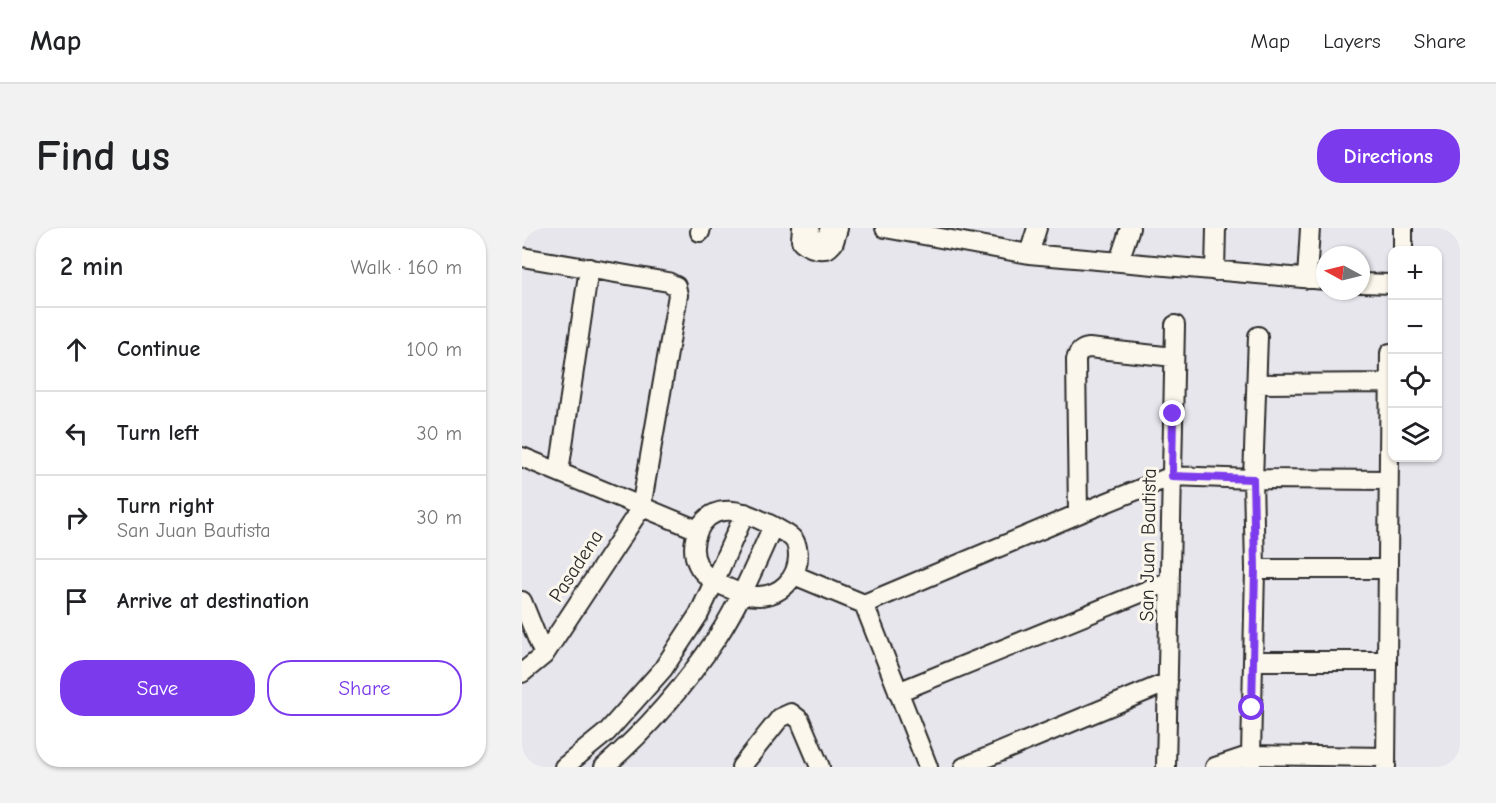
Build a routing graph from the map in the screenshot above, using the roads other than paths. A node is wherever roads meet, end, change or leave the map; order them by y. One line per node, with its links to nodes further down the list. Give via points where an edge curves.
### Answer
1 (806, 228): 2 (street, via 805,239 821,246 830,241)
2 (834, 228)
3 (885, 228): 9 (street)
4 (1037, 228): 11 (street)
5 (1130, 228): 13 (street)
6 (1216, 228): 15 (street)
7 (1310, 228): 16 (street)
8 (1403, 228): 10 (street)
9 (937, 233): 11 (street)
10 (1403, 246)
11 (1029, 254): 13 (street)
12 (522, 257): 14 (street)
13 (1119, 261): 15 (street)
14 (589, 268): 26 (street); 30 (street, via 668,282 676,286 678,295)
15 (1215, 271): 16 (street)
16 (1316, 280)
17 (1370, 284): 18 (street)
18 (1388, 285)
19 (1175, 325): 21 (street, San Juan Bautista)
20 (1258, 336): 23 (street)
21 (1174, 357): 27 (street, San Juan Bautista); 32 (street, via 1089,348 1078,353)
22 (1388, 383): 23 (street)
23 (1256, 384): 28 (street)
24 (1389, 408): 29 (street)
25 (522, 457): 26 (street)
26 (559, 472): 30 (street)
27 (1172, 476): 28 (street); 32 (street); 38 (street, San Juan Bautista)
28 (1253, 479): 29 (street); 35 (street)
29 (1388, 480): 36 (street)
30 (641, 508): 34 (street); 43 (street, Pasadena)
31 (745, 513): 33 (street); 34 (street, via 716,512); 39 (street)
32 (1078, 514): 42 (street)
33 (773, 526): 37 (street, via 793,539 798,551); 40 (street)
34 (698, 530): 39 (street, via 693,548 697,564)
35 (1255, 568): 36 (street); 45 (street)
36 (1388, 568): 44 (street)
37 (794, 575): 40 (street, via 775,593); 42 (street)
38 (1170, 581): 47 (street, San Juan Bautista); 48 (street)
39 (714, 582): 40 (street); 49 (street, via 699,614 663,669)
40 (741, 594): 50 (street, via 719,635)
41 (522, 601): 43 (street)
42 (864, 604): 48 (street)
43 (544, 655): 46 (street, Pasadena)
44 (1387, 661): 45 (street); 52 (street)
45 (1253, 662): 51 (street)
46 (522, 673)
47 (1168, 682): 58 (street); 59 (street, San Juan Bautista)
48 (898, 692): 57 (street)
49 (607, 732): 50 (street); 53 (street)
50 (627, 759): 54 (street)
51 (1251, 761): 52 (street); 60 (street)
52 (1386, 762)
53 (564, 767)
54 (604, 767)
55 (741, 767): 56 (street, via 780,718 791,713 800,720)
56 (820, 767)
57 (928, 767)
58 (964, 767)
59 (1166, 767)
60 (1215, 767)

